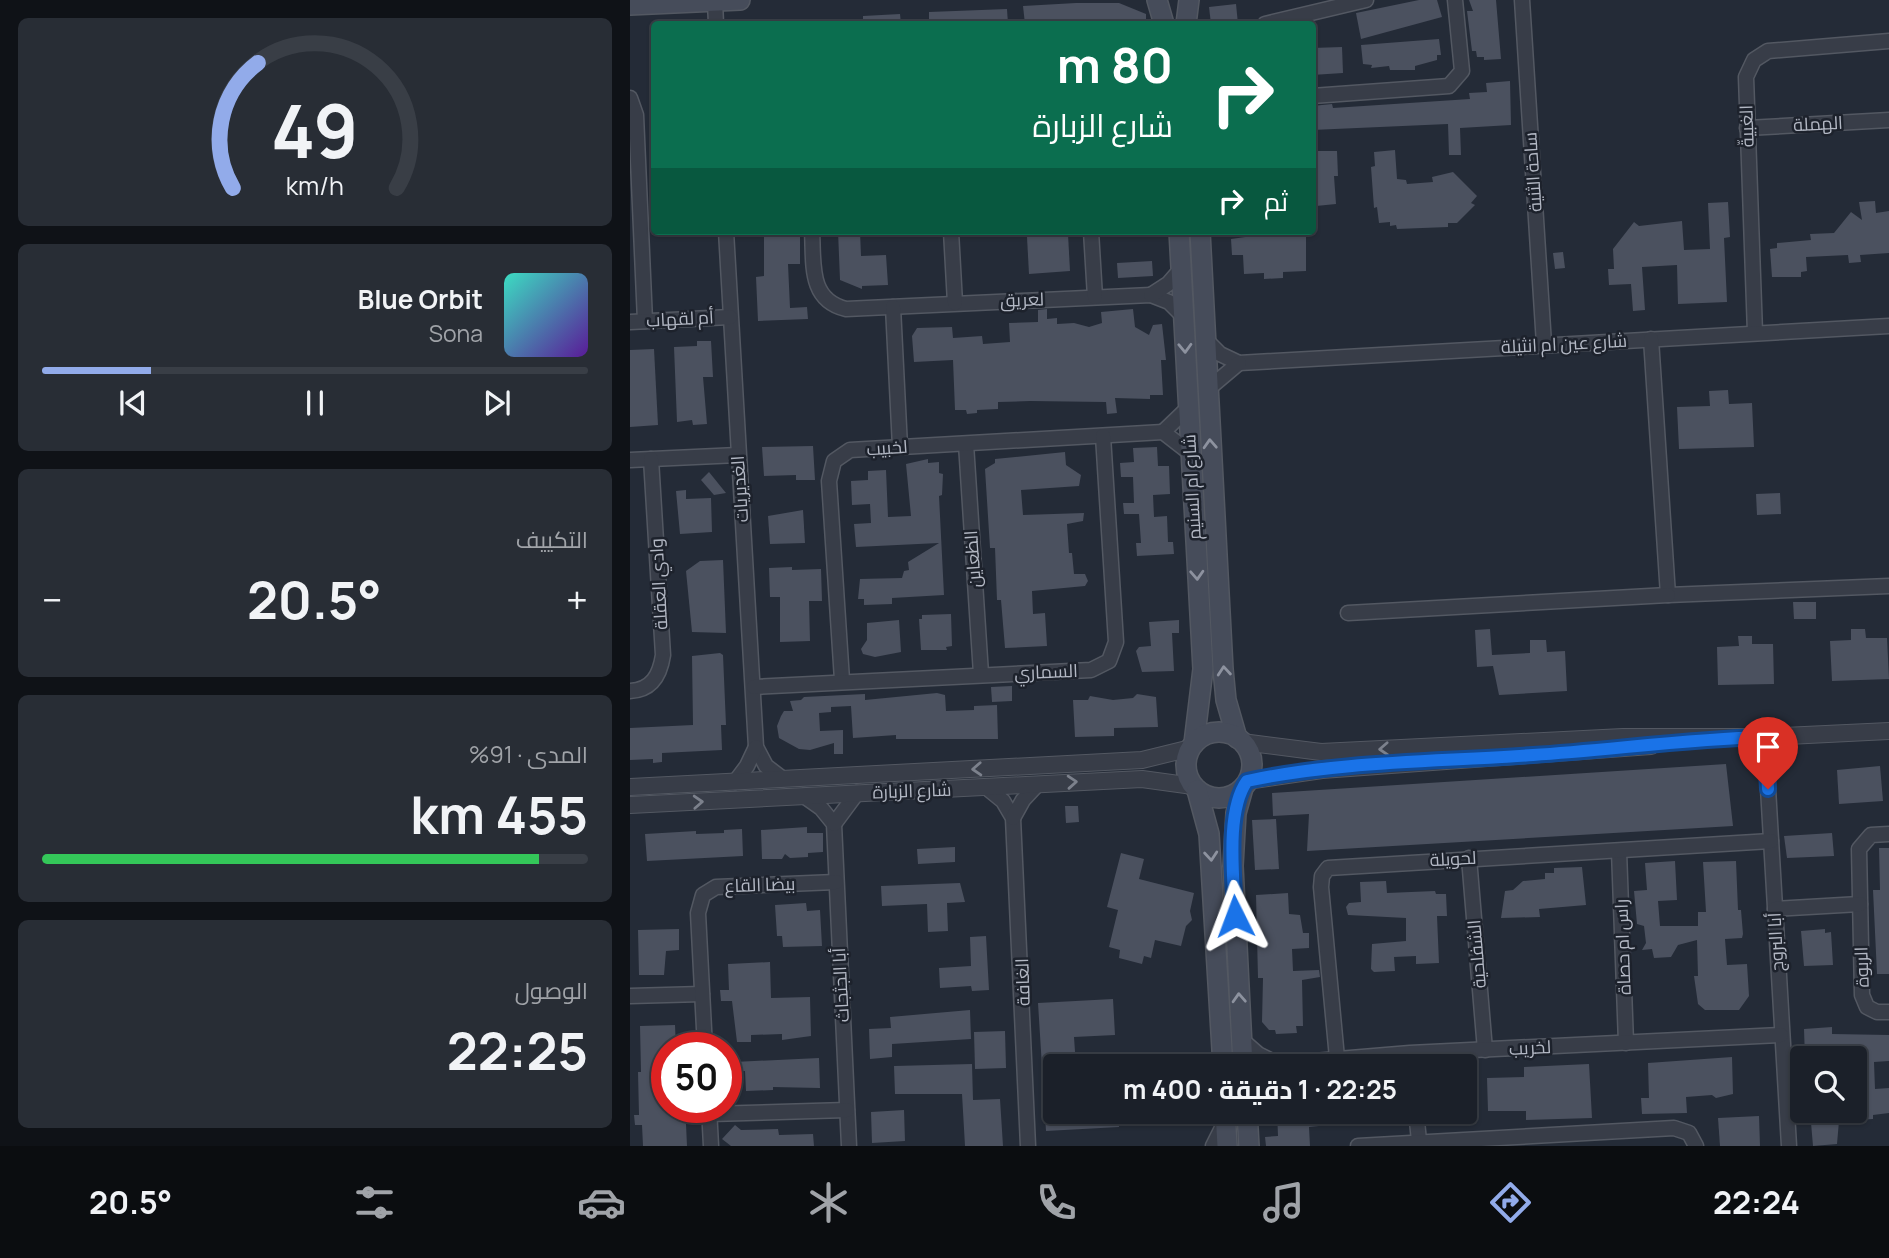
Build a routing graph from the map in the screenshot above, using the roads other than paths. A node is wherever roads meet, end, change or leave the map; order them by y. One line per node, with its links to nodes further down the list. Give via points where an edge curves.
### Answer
1 (740, 0): 7 (main road)
2 (1157, 0): 10 (main road)
3 (1189, 0): 11 (main road)
4 (1366, 0): 12 (street)
5 (1455, 0): 14 (street, via 1462,71 1449,86)
6 (1522, 0): 36 (street, ساحة الثنية)
7 (715, 2): 8 (main road); 9 (street)
8 (630, 5)
9 (716, 21)
10 (1163, 21)
11 (1186, 21)
12 (1278, 21)
13 (1889, 41): 17 (street, الغبيةّ, via 1759,55 1746,77)
14 (1316, 96)
15 (630, 98): 31 (street, via 636,115)
16 (1889, 120): 17 (street, الهملة)
17 (1747, 128): 33 (street, الغبيةّ)
18 (726, 235): 29 (street, الغديريات)
19 (812, 235): 28 (street, لعريق, via 814,278 824,299 845,309)
20 (951, 235): 27 (street)
21 (1091, 235): 26 (street)
22 (1179, 235): 24 (main road, شارع ام السنيم)
23 (1199, 235): 35 (main road, شارع ام السنيم)
24 (1181, 269): 25 (street); 30 (main road, شارع ام السنيم)
25 (1151, 295): 26 (street, لعريق); 30 (street, via 1169,302)
26 (1095, 297): 27 (street, لعريق)
27 (955, 303): 28 (street, لعريق)
28 (893, 307): 43 (street)
29 (730, 317): 31 (street, أم لقهاب); 45 (street, الغديريات)
30 (1184, 317): 39 (main road, شارع ام السنيم, one-way to 39)
31 (637, 322)
32 (1889, 327): 33 (street, شارع عين ام انثيلة)
33 (1755, 333): 34 (street, شارع عين ام انثيلة)
34 (1651, 339): 36 (street, شارع عين ام انثيلة); 49 (street)
35 (1205, 340): 37 (street); 38 (main road, شارع ام السنيم)
36 (1544, 344): 37 (street, شارع عين ام انثيلة)
37 (1239, 363): 38 (street)
38 (1207, 390): 58 (main road, شارع ام السنيم, one-way to 38, via 1226,700 1223,669)
39 (1187, 409): 40 (street); 44 (main road, شارع ام السنيم)
40 (1163, 432): 41 (street, لخبيب); 44 (street)
41 (1103, 436): 42 (street, لخبيب); 51 (street, السماري, via 1114,652 1109,661 1091,670)
42 (965, 444): 43 (street, لخبيب); 51 (street, الظعاين)
43 (900, 447): 52 (street, لخبيب, via 850,450 841,454 830,470)
44 (1190, 453): 59 (main road, شارع ام السنيم, one-way to 59, via 1203,669)
45 (738, 456): 46 (street); 53 (street, الغديريات)
46 (651, 459): 47 (street); 54 (street, وادي العقلة, via 663,655 656,680)
47 (630, 460)
48 (1889, 586): 49 (street)
49 (1668, 595): 50 (street)
50 (1348, 614)
51 (981, 674): 52 (street, السماري)
52 (842, 680): 53 (street, السماري)
53 (754, 687): 60 (street, الغديريات)
54 (630, 691)
55 (1889, 731): 56 (street)
56 (1765, 737): 57 (street); 74 (street, أبا البروج)
57 (1709, 739): 58 (street, one-way to 58, via 1623,737 1321,752); 64 (street, via 1322,770)
58 (1239, 740): 59 (main road, via 1214,733); 64 (main road, via 1251,761)
59 (1193, 746): 61 (street, شارع الزبارة, one-way to 61, via 1142,760); 67 (main road, via 1187,771)
60 (756, 747): 61 (street, via 766,766); 62 (street)
61 (783, 779): 62 (street, شارع الزبارة)
62 (735, 782): 65 (street, شارع الزبارة)
63 (1037, 785): 66 (street, شارع الزبارة); 67 (street, شارع الزبارة, one-way to 67, via 1142,779); 71 (street)
64 (1245, 785): 67 (main road, via 1215,798); 85 (main road, one-way to 64, via 1233,866 1236,813)
65 (630, 787)
66 (987, 788): 68 (street, شارع الزبارة); 71 (street, via 1003,801)
67 (1195, 788): 88 (main road, one-way to 88, via 1209,834)
68 (857, 793): 69 (street, شارع الزبارة); 72 (street)
69 (804, 796): 70 (street, شارع الزبارة, one-way to 69); 72 (street)
70 (632, 806)
71 (1013, 818): 103 (street, الغافة)
72 (834, 824): 77 (street, أبا الجثجاث)
73 (1889, 834): 78 (street, الربوة, via 1871,835 1858,849)
74 (1771, 841): 75 (street, لحويلة); 79 (street, أبا البروج)
75 (1619, 851): 76 (street, لحويلة); 86 (street, راس ام حصاة)
76 (1469, 859): 87 (street, الشفلحية); 91 (street, لحويلة, via 1338,865 1324,872 1321,887)
77 (836, 882): 80 (street, بيضا القاع, via 708,890 698,913); 93 (street, أبا الجثجاث)
78 (1860, 904): 79 (street); 82 (street, الربوة, via 1862,995 1867,1007)
79 (1775, 909): 84 (street, أبا البروج)
80 (702, 994): 81 (street); 83 (street, بيضا القاع)
81 (630, 996)
82 (1889, 1012)
83 (704, 1032)
84 (1782, 1035): 86 (street, لخريب); 109 (street, أبا البروج)
85 (1242, 1040): 89 (main road); 90 (street, لخريب)
86 (1626, 1043): 87 (street, لخريب)
87 (1485, 1050): 92 (street, لخريب)
88 (1222, 1054)
89 (1243, 1054)
90 (1258, 1054)
91 (1337, 1054)
92 (1455, 1054)
93 (847, 1110): 94 (street); 102 (street, أبا الجثجاث)
94 (742, 1111)
95 (710, 1123): 101 (street)
96 (1223, 1124): 104 (street)
97 (1226, 1124): 105 (main road)
98 (1248, 1124): 106 (main road)
99 (1417, 1124): 100 (street)
100 (1419, 1141): 107 (street); 108 (street, via 1674,1128 1689,1133)
101 (711, 1146)
102 (849, 1146)
103 (1028, 1146)
104 (1213, 1146)
105 (1227, 1146)
106 (1249, 1146)
107 (1358, 1146)
108 (1696, 1146)
109 (1789, 1146)

